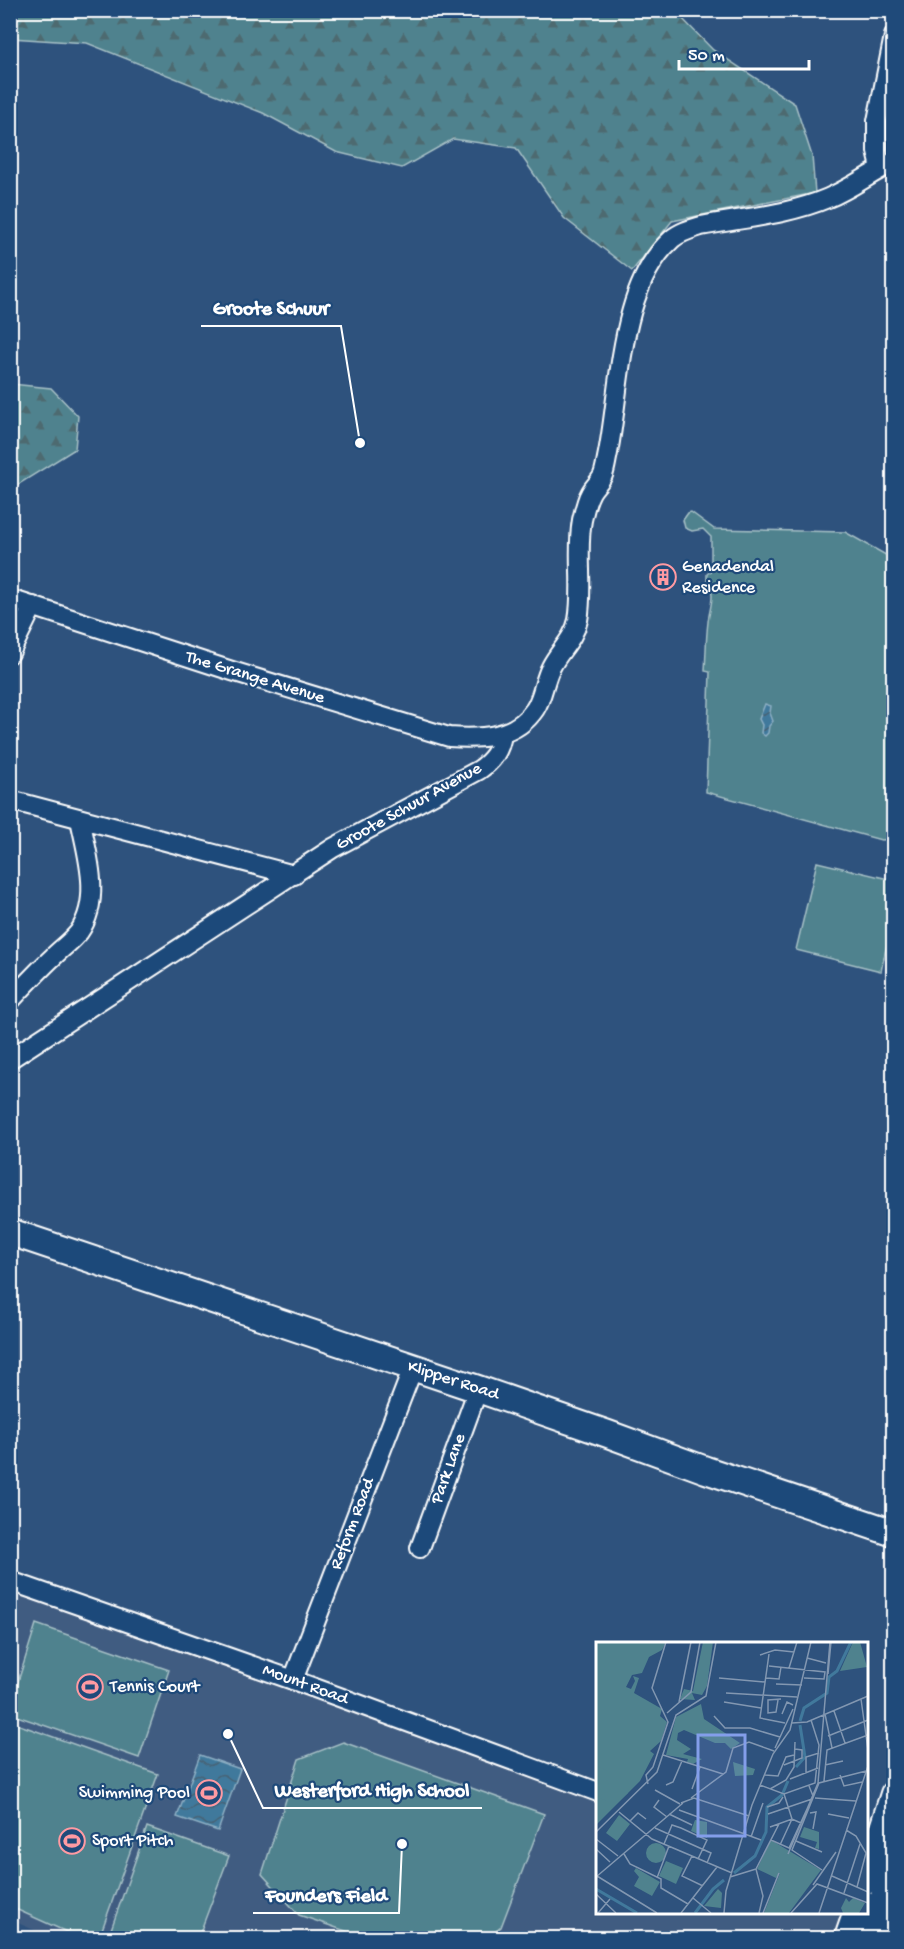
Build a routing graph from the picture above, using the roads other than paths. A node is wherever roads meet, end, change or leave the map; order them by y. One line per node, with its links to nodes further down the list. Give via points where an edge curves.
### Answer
1 (894, 36): 2 (street, via 876,135)
2 (887, 165): 6 (street, Groote Schuur Avenue, via 810,205 689,230 674,238 655,260 634,305 603,475 589,495 582,521 578,620 572,638 547,673 535,709)
3 (10, 599): 4 (street, The Grange Avenue)
4 (33, 606): 5 (street); 6 (street, The Grange Avenue, via 232,672 449,737)
5 (10, 653)
6 (502, 735): 9 (street, Groote Schuur Avenue, via 495,756 479,771 333,848)
7 (10, 800): 8 (street)
8 (80, 819): 9 (street); 10 (street, via 92,886 86,920 79,932)
9 (294, 875): 11 (street, Groote Schuur Avenue)
10 (10, 1001)
11 (10, 1059)
12 (10, 1232): 13 (main road, Klipper Road)
13 (413, 1368): 14 (main road, Klipper Road); 18 (street, Reform Road)
14 (478, 1389): 15 (main road, Klipper Road); 16 (street, Park Lane)
15 (894, 1533)
16 (420, 1548)
17 (10, 1581): 18 (street, Mount Road)
18 (293, 1680): 19 (street, Mount Road)
19 (596, 1791)
20 (894, 1794): 22 (main road)
21 (894, 1866): 23 (main road)
22 (868, 1878)
23 (874, 1911): 24 (main road); 25 (main road)
24 (848, 1938)
25 (871, 1938)

